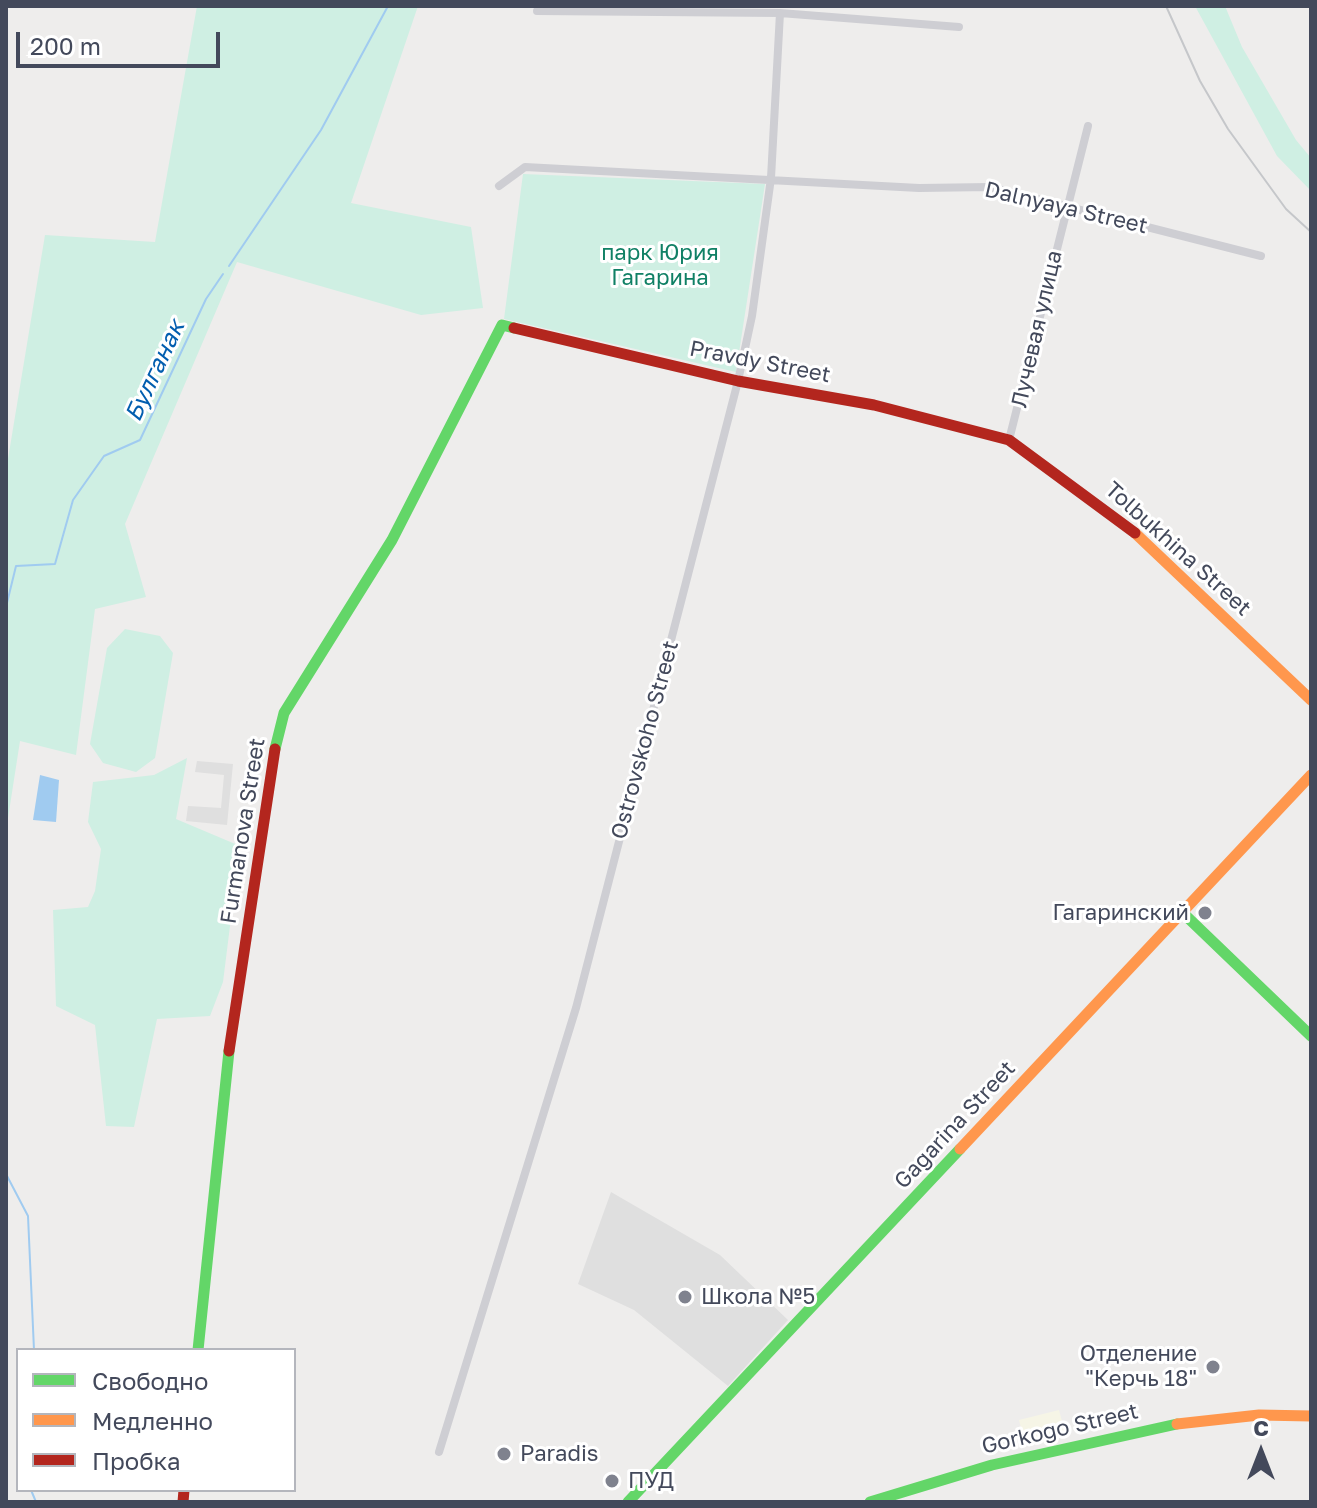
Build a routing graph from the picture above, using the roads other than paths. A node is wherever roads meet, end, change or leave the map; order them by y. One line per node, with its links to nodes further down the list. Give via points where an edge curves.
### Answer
1 (537, 11): 2 (street)
2 (780, 13): 3 (street); 5 (street, Ostrovskoho Street)
3 (959, 27)
4 (1088, 126): 7 (street, Лучевая улица)
5 (771, 178): 6 (street, Dalnyaya Street, via 525,167); 7 (street, Dalnyaya Street, via 990,187); 10 (street, Ostrovskoho Street)
6 (499, 186)
7 (1066, 205): 8 (street, Dalnyaya Street); 11 (street, Лучевая улица)
8 (1261, 256)
9 (502, 325): 10 (main road, Pravdy Street); 16 (main road, Furmanova Street, via 392,540 284,713 269,773 262,853 227,1064)
10 (738, 381): 11 (main road, Pravdy Street, via 874,405); 18 (street, Ostrovskoho Street, via 576,1008)
11 (1009, 440): 12 (main road, Tolbukhina Street, via 1121,520)
12 (1311, 700)
13 (1311, 775): 14 (main road, Gagarina Street)
14 (1183, 913): 15 (main road); 19 (main road, Gagarina Street)
15 (1311, 1036)
16 (198, 1348)
17 (1311, 1416): 20 (main road, Gorkogo Street, via 1259,1415 1176,1424 1005,1461)
18 (439, 1452)
19 (628, 1502)
20 (870, 1502)

